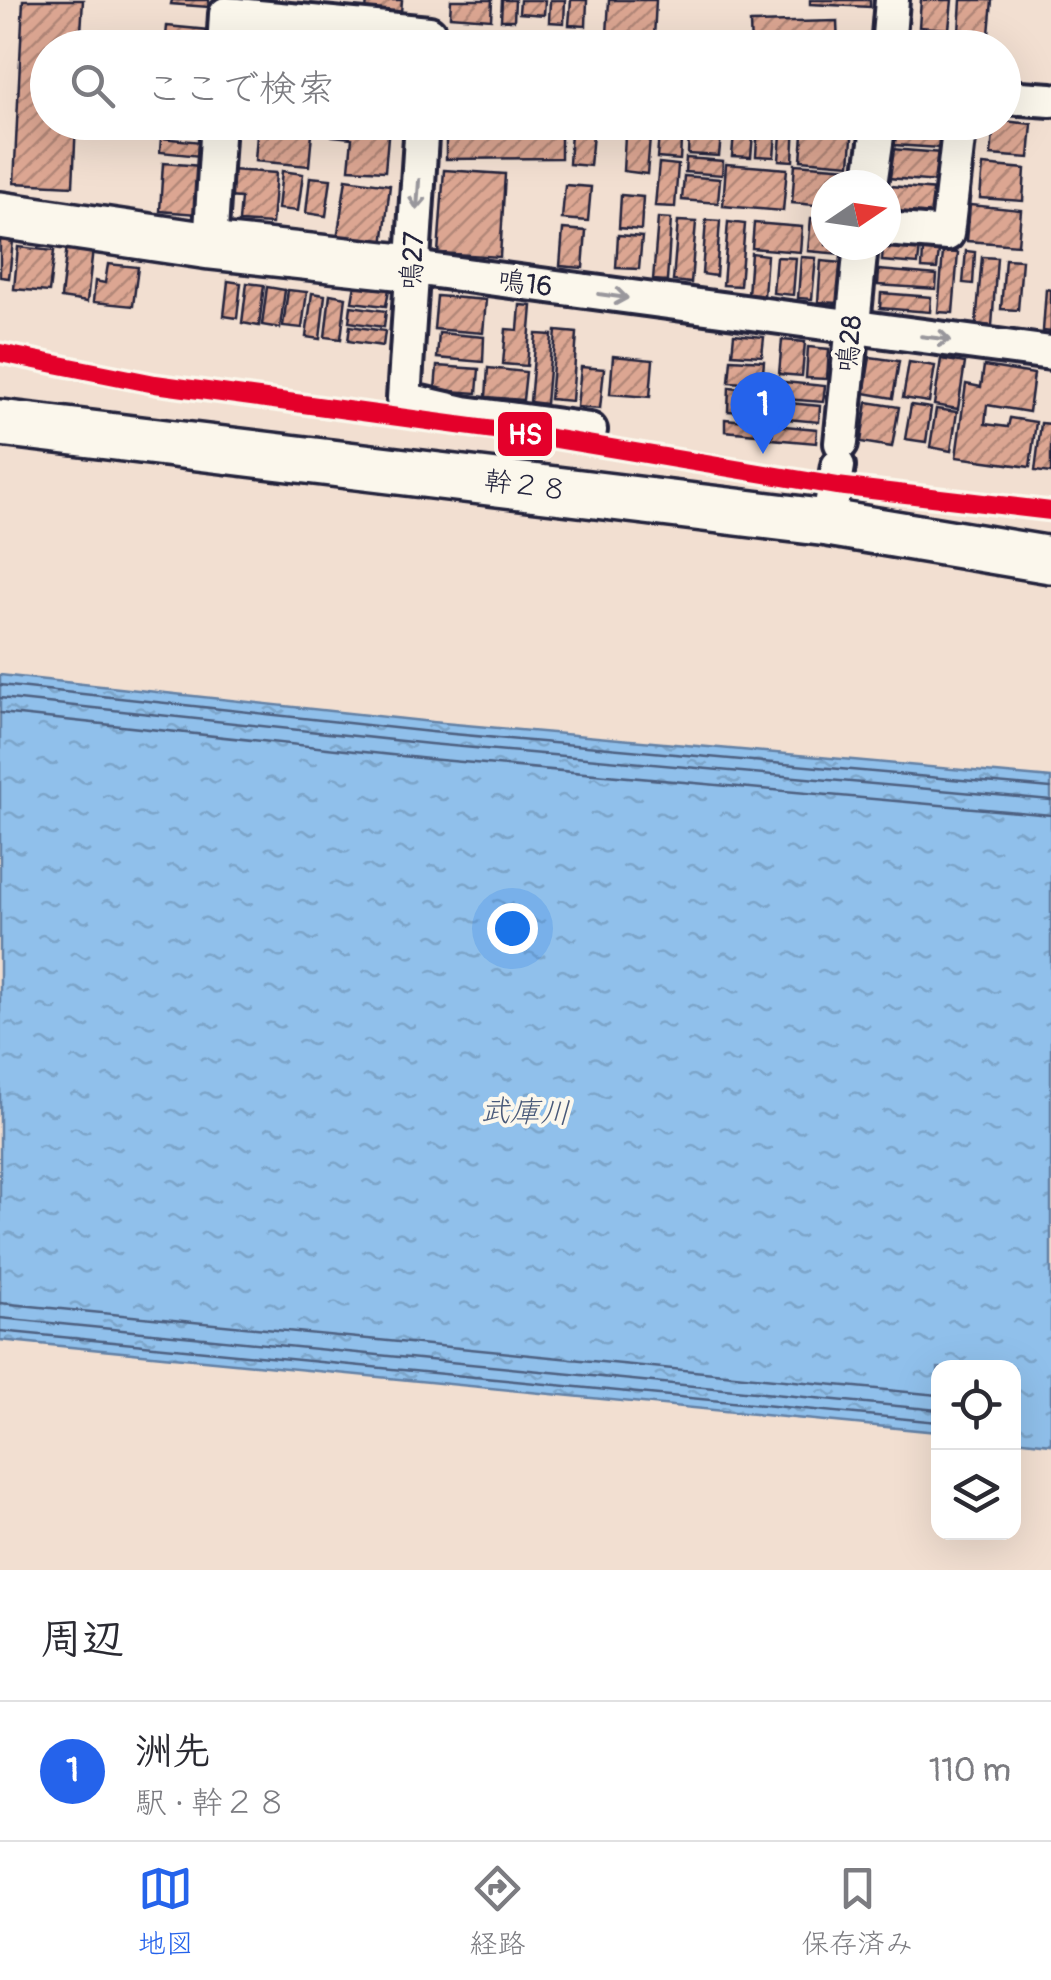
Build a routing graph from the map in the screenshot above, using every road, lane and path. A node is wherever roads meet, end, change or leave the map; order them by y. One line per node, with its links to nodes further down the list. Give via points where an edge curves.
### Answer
1 (892, 0): 4 (street)
2 (429, 27): 3 (street, via 226,14)
3 (225, 30)
4 (890, 30)
5 (1021, 98): 6 (street)
6 (1051, 100)
7 (217, 140): 14 (street)
8 (421, 140): 16 (street, 鳴27, one-way to 16)
9 (876, 140): 11 (street)
10 (958, 140): 13 (street, via 947,234)
11 (872, 170)
12 (0, 215): 14 (street, 鳴16)
13 (901, 230)
14 (210, 246): 16 (street, 鳴16)
15 (859, 260): 17 (street, 鳴28)
16 (413, 268): 17 (street, 鳴16, one-way to 17); 20 (street, 鳴27, via 404,399)
17 (851, 327): 18 (street, 鳴16, one-way to 18); 21 (street, 鳴28)
18 (1051, 353)
19 (0, 423): 21 (street, 幹２８)
20 (590, 430)
21 (828, 523): 22 (street, 幹２８)
22 (1051, 560)

